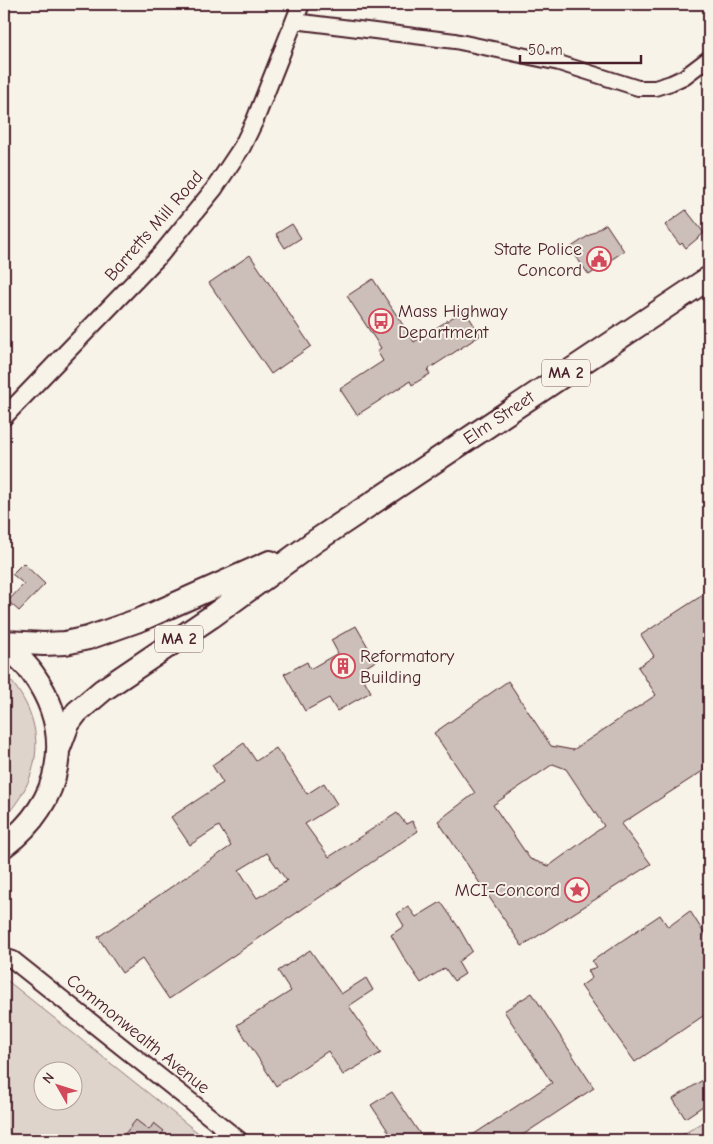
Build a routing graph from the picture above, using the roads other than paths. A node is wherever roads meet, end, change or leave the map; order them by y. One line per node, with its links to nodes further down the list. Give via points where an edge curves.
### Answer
1 (301, 4): 2 (street, Barretts Mill Road)
2 (294, 21): 3 (street, via 456,41 559,63 638,88 655,88 671,83); 5 (street, Barretts Mill Road, via 242,147 204,202 161,254)
3 (709, 58)
4 (709, 278): 6 (highway, Elm Street / MA 2)
5 (4, 417)
6 (314, 542): 7 (highway, Elm Street / MA 2, via 112,631 66,643); 8 (highway, Elm Street / MA 2, via 88,701 68,724)
7 (4, 643): 8 (highway, via 33,673 44,690 51,707)
8 (59, 748): 9 (highway, MA 2, via 49,791 31,821)
9 (9, 843)
10 (4, 944): 11 (street, Commonwealth Avenue)
11 (8, 958): 12 (street, Commonwealth Avenue)
12 (238, 1140)

